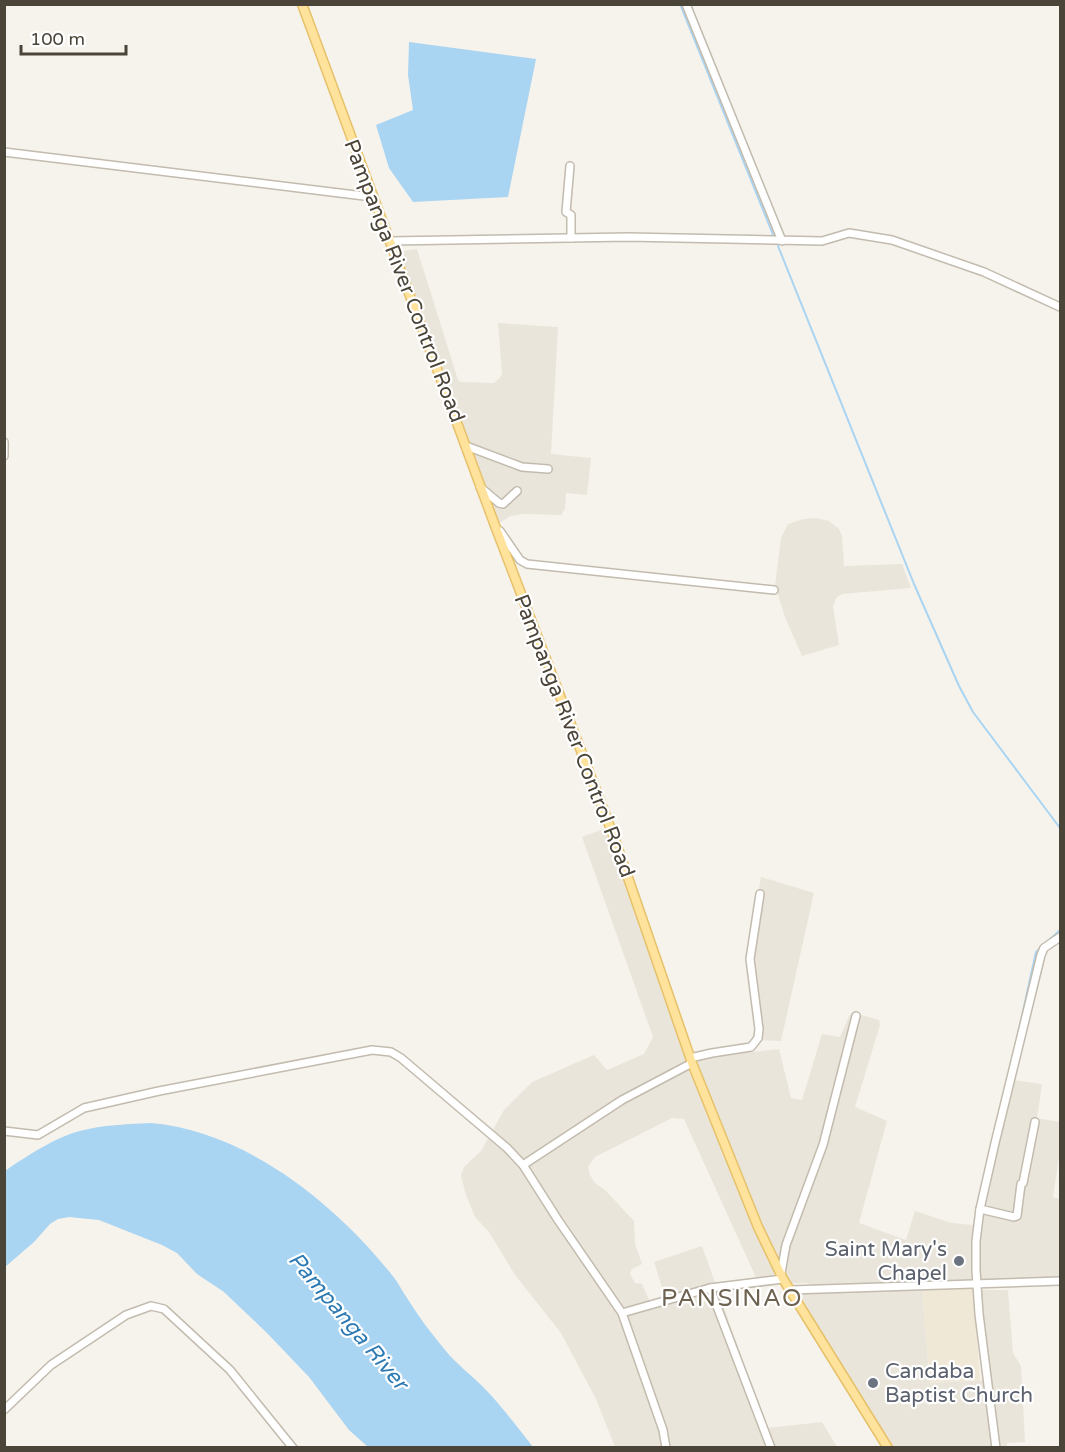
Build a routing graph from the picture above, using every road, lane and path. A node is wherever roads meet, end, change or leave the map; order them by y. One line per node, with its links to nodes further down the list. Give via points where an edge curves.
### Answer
1 (302, 4): 5 (main road, Pampanga River Control Road)
2 (686, 4): 8 (street)
3 (4, 152): 5 (street)
4 (570, 166): 6 (street, via 566,212 571,215)
5 (372, 197): 7 (main road, Pampanga River Control Road)
6 (571, 238): 7 (street); 8 (street)
7 (391, 241): 11 (main road, Pampanga River Control Road)
8 (782, 241): 9 (street, via 828,240 849,233 892,240 984,272)
9 (1060, 307)
10 (4, 442): 12 (street)
11 (465, 446): 13 (street, via 522,467); 14 (main road, Pampanga River Control Road)
12 (4, 456)
13 (548, 469)
14 (480, 487): 15 (street, via 503,504); 16 (main road, Pampanga River Control Road)
15 (517, 490)
16 (494, 523): 17 (street, via 527,564); 21 (main road, Pampanga River Control Road, via 615,840)
17 (774, 590)
18 (760, 894): 21 (street, via 750,959 758,1038 751,1047)
19 (1060, 937): 25 (street, via 1044,948 1041,955)
20 (856, 1016): 26 (street, via 823,1145 786,1245)
21 (691, 1061): 24 (street, via 622,1100); 26 (main road, Pampanga River Control Road, via 758,1227)
22 (1035, 1122): 25 (street, via 1017,1216)
23 (4, 1131): 24 (street, via 38,1135 84,1108 381,1050 401,1058)
24 (524, 1165): 31 (street)
25 (980, 1209): 28 (street, via 975,1257)
26 (782, 1276): 29 (street); 30 (main road, Pampanga River Control Road)
27 (1060, 1281): 28 (street)
28 (977, 1283): 30 (street); 37 (street)
29 (710, 1288): 31 (street); 35 (street)
30 (791, 1290): 36 (main road, Pampanga River Control Road)
31 (622, 1312): 34 (street)
32 (4, 1410): 33 (street, via 51,1365 126,1315 151,1306 164,1310 230,1370)
33 (293, 1448)
34 (666, 1448)
35 (771, 1448)
36 (888, 1448)
37 (996, 1448)

